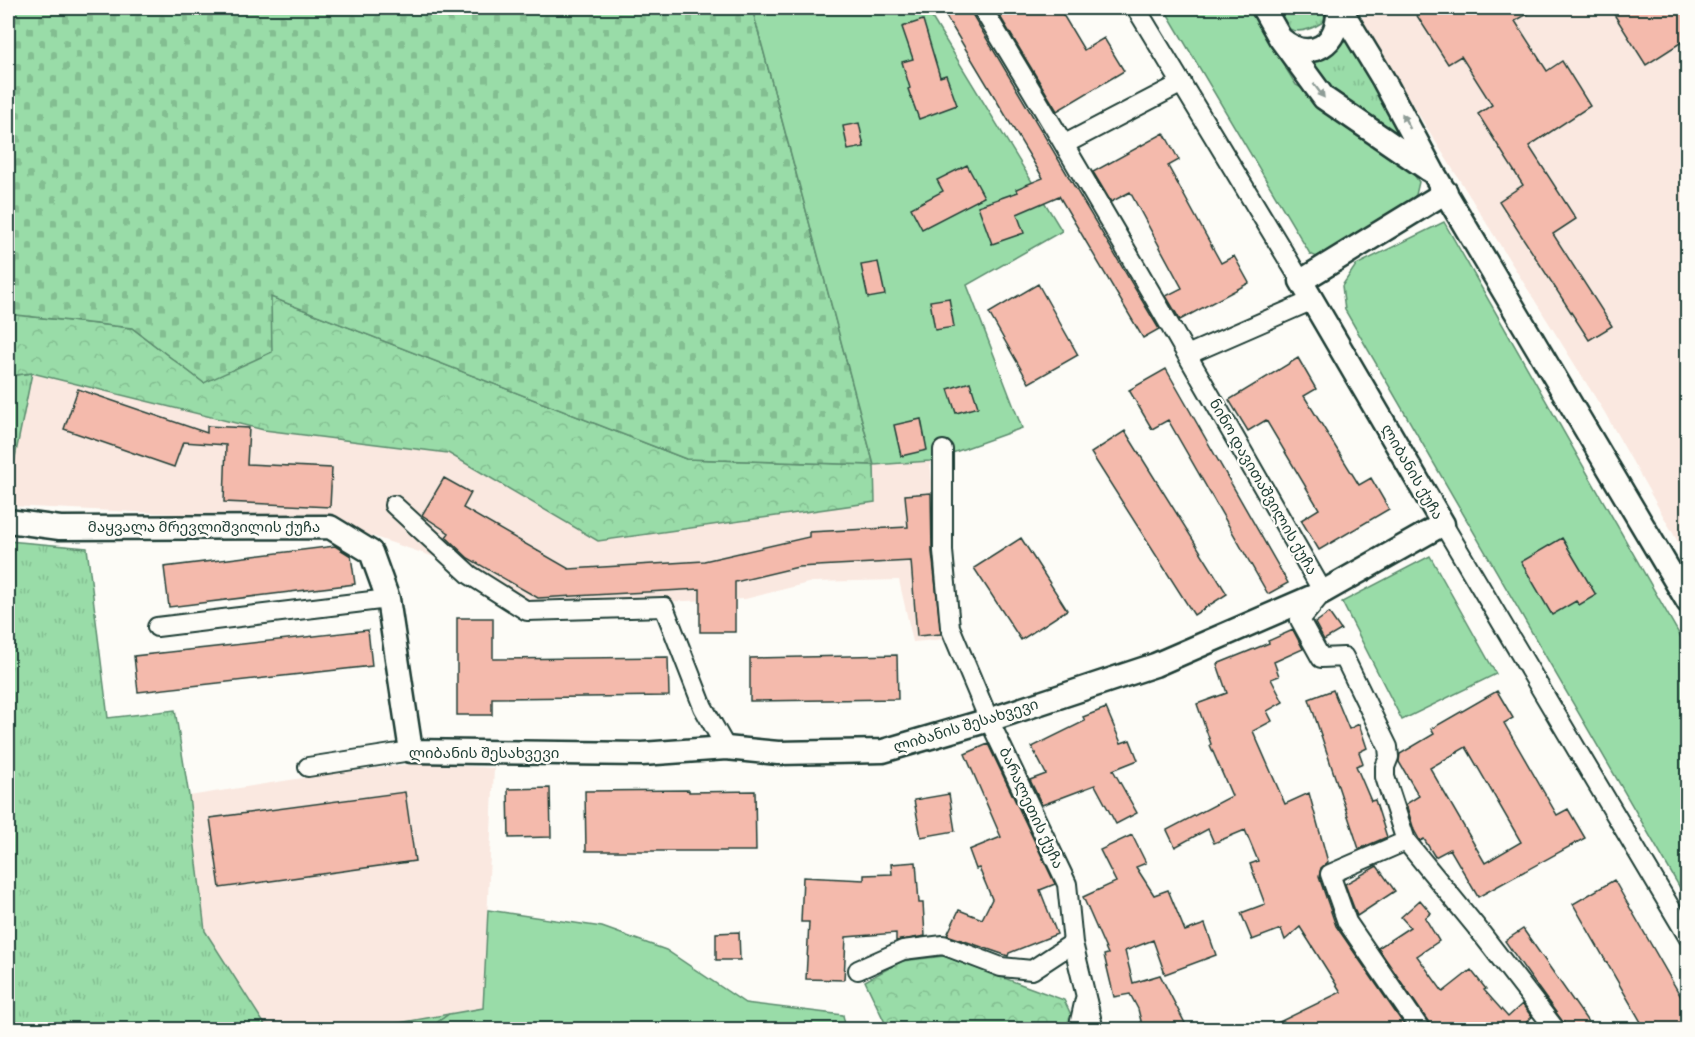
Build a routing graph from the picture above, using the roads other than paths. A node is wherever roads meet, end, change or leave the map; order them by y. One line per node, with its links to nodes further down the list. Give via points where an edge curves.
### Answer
1 (982, 8): 7 (street, ნინო დავითაშვილის ქუჩა)
2 (1136, 8): 6 (street, ლიბანის ქუჩა)
3 (1263, 8): 5 (street)
4 (1339, 8): 5 (street, via 1334,36 1322,46 1307,51 1292,48); 8 (street, one-way to 4)
5 (1280, 38): 8 (street, one-way to 8, via 1324,98)
6 (1182, 83): 7 (street); 10 (street, ლიბანის ქუჩა)
7 (1065, 144): 11 (street, ნინო დავითაშვილის ქუჩა)
8 (1433, 172): 9 (street)
9 (1446, 192): 10 (street); 18 (street)
10 (1307, 291): 11 (street); 15 (street, ლიბანის ქუჩა)
11 (1187, 355): 16 (street, ნინო დავითაშვილის ქუჩა)
12 (943, 450): 20 (street, ბარალეთის ქუჩა, via 943,551 950,627)
13 (394, 505): 21 (street, via 471,575 527,611 664,607 703,707)
14 (8, 521): 17 (street, მაყვალა მრევლიშვილის ქუჩა, via 60,528 330,527 371,552)
15 (1443, 524): 16 (street, ლიბანის შესახვევი); 25 (street, ლიბანის ქუჩა)
16 (1323, 592): 20 (street, ლიბანის შესახვევი, via 1155,665); 24 (street, ნინო დავითაშვილის ქუჩა, via 1300,620 1321,658 1344,657 1388,747 1385,777)
17 (388, 599): 19 (street); 22 (street, მაყვალა მრევლიშვილის ქუჩა)
18 (1688, 602)
19 (157, 627)
20 (990, 720): 21 (street, ლიბანის შესახვევი, via 883,752 778,753); 26 (street, ბარალეთის ქუჩა, via 1066,884)
21 (726, 748): 22 (street, ლიბანის შესახვევი, via 642,754)
22 (411, 751): 23 (street, ლიბანის შესახვევი)
23 (308, 767)
24 (1406, 841): 31 (street, via 1330,874 1347,922); 32 (street, ნინო დავითაშვილის ქუჩა)
25 (1688, 937)
26 (1074, 943): 27 (street, via 1032,970 1001,967 943,945 903,950); 28 (street, ბარალეთის ქუჩა)
27 (858, 970)
28 (1086, 995): 29 (street); 30 (street, ბარალეთის ქუჩა)
29 (1078, 1029)
30 (1094, 1029)
31 (1421, 1029)
32 (1556, 1029)

